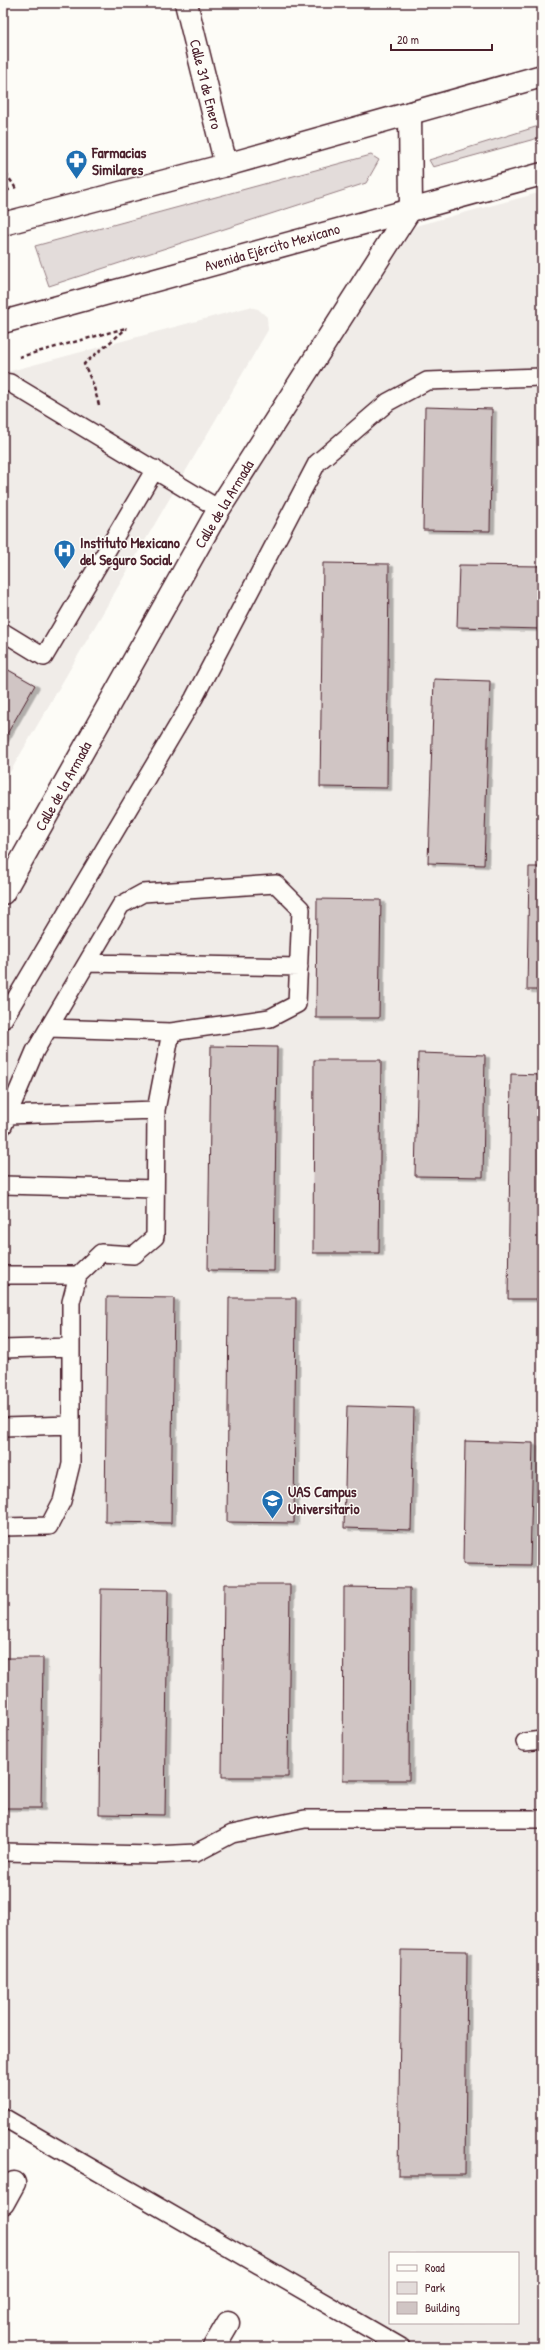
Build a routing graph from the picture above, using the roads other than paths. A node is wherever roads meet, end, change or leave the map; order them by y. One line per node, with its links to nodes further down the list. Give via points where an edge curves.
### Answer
1 (186, 3): 4 (street, Calle 31 de Enero)
2 (542, 76): 3 (street)
3 (410, 112): 4 (street); 6 (street)
4 (226, 165): 7 (street)
5 (542, 174): 6 (street, Avenida Ejército Mexicano)
6 (411, 208): 8 (street, Avenida Ejército Mexicano); 12 (street, Calle de la Armada)
7 (3, 224)
8 (3, 322)
9 (542, 377): 17 (lane, via 427,381 388,402 317,463 194,698)
10 (3, 382): 11 (lane, via 10,383)
11 (155, 469): 12 (lane); 13 (lane, via 44,657)
12 (219, 509): 14 (street, Calle de la Armada)
13 (3, 632)
14 (3, 893)
15 (87, 963): 16 (lane); 16 (lane, via 121,904 143,893 276,884 301,909); 18 (lane)
16 (299, 967): 19 (lane, via 297,1004 270,1018)
17 (3, 1020)
18 (49, 1028): 19 (lane); 21 (lane, via 35,1051)
19 (170, 1032): 20 (lane)
20 (156, 1110): 21 (lane); 23 (lane)
21 (5, 1120)
22 (3, 1185): 23 (lane)
23 (155, 1189): 25 (lane, via 155,1237 134,1255 101,1254)
24 (3, 1275): 25 (lane)
25 (78, 1275): 26 (lane, via 71,1302)
26 (71, 1347): 27 (lane); 28 (lane)
27 (3, 1349)
28 (71, 1425): 29 (lane); 30 (lane, via 71,1464 62,1501 49,1526)
29 (3, 1427)
30 (3, 1527)
31 (542, 1740): 32 (lane)
32 (525, 1742)
33 (542, 1819): 34 (lane, via 305,1819 232,1834 196,1853 155,1856)
34 (3, 1852)
35 (3, 2117): 40 (lane)
36 (14, 2183): 37 (street)
37 (3, 2204)
38 (228, 2323): 39 (street)
39 (214, 2347)
40 (401, 2347)

